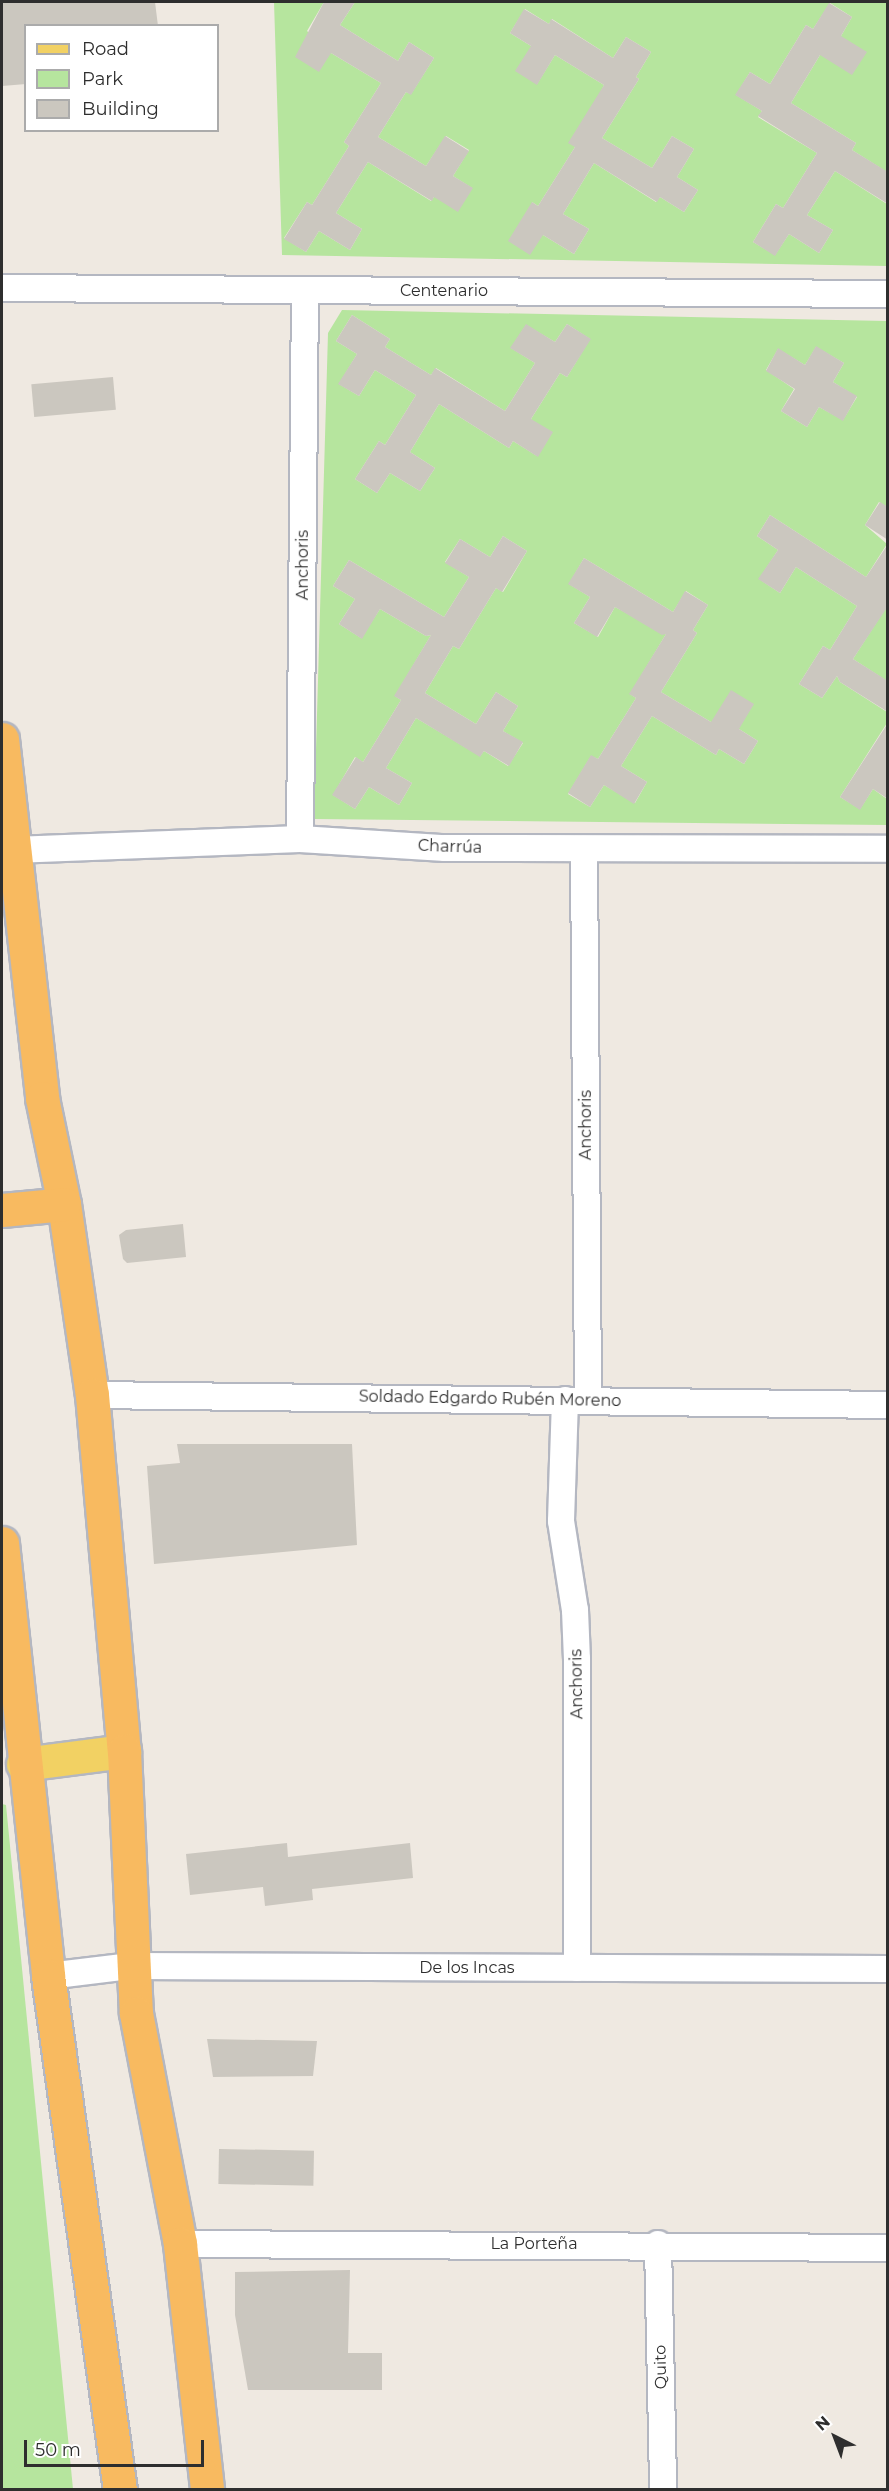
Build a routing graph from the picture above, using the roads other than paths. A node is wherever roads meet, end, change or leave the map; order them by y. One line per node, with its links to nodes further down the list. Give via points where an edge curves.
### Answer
1 (2, 288): 2 (street, Centenario)
2 (305, 290): 3 (street, Centenario); 5 (street, Anchoris)
3 (888, 294)
4 (2, 739): 8 (highway)
5 (300, 839): 6 (street, Charrúa, via 446,848); 8 (street, Charrúa)
6 (584, 849): 7 (street, Charrúa); 12 (street, Anchoris)
7 (888, 849)
8 (13, 850): 9 (highway, via 42,1098)
9 (64, 1204): 10 (highway); 11 (highway)
10 (2, 1210)
11 (92, 1395): 12 (street, Soldado Edgardo Rubén Moreno); 15 (highway)
12 (576, 1400): 13 (street, Soldado Edgardo Rubén Moreno); 18 (street, Anchoris, via 561,1521 575,1610 577,1659)
13 (888, 1405)
14 (2, 1543): 16 (highway)
15 (124, 1751): 16 (main road); 17 (highway)
16 (23, 1764): 20 (highway)
17 (131, 1966): 18 (street, De los Incas); 20 (street, De los Incas); 21 (highway, via 136,2013)
18 (577, 1968): 19 (street, De los Incas)
19 (888, 1969)
20 (48, 1976): 24 (highway)
21 (180, 2244): 22 (street, La Porteña); 25 (highway)
22 (658, 2244): 23 (street, La Porteña); 26 (street, Quito)
23 (888, 2248)
24 (120, 2490)
25 (207, 2490)
26 (663, 2490)

